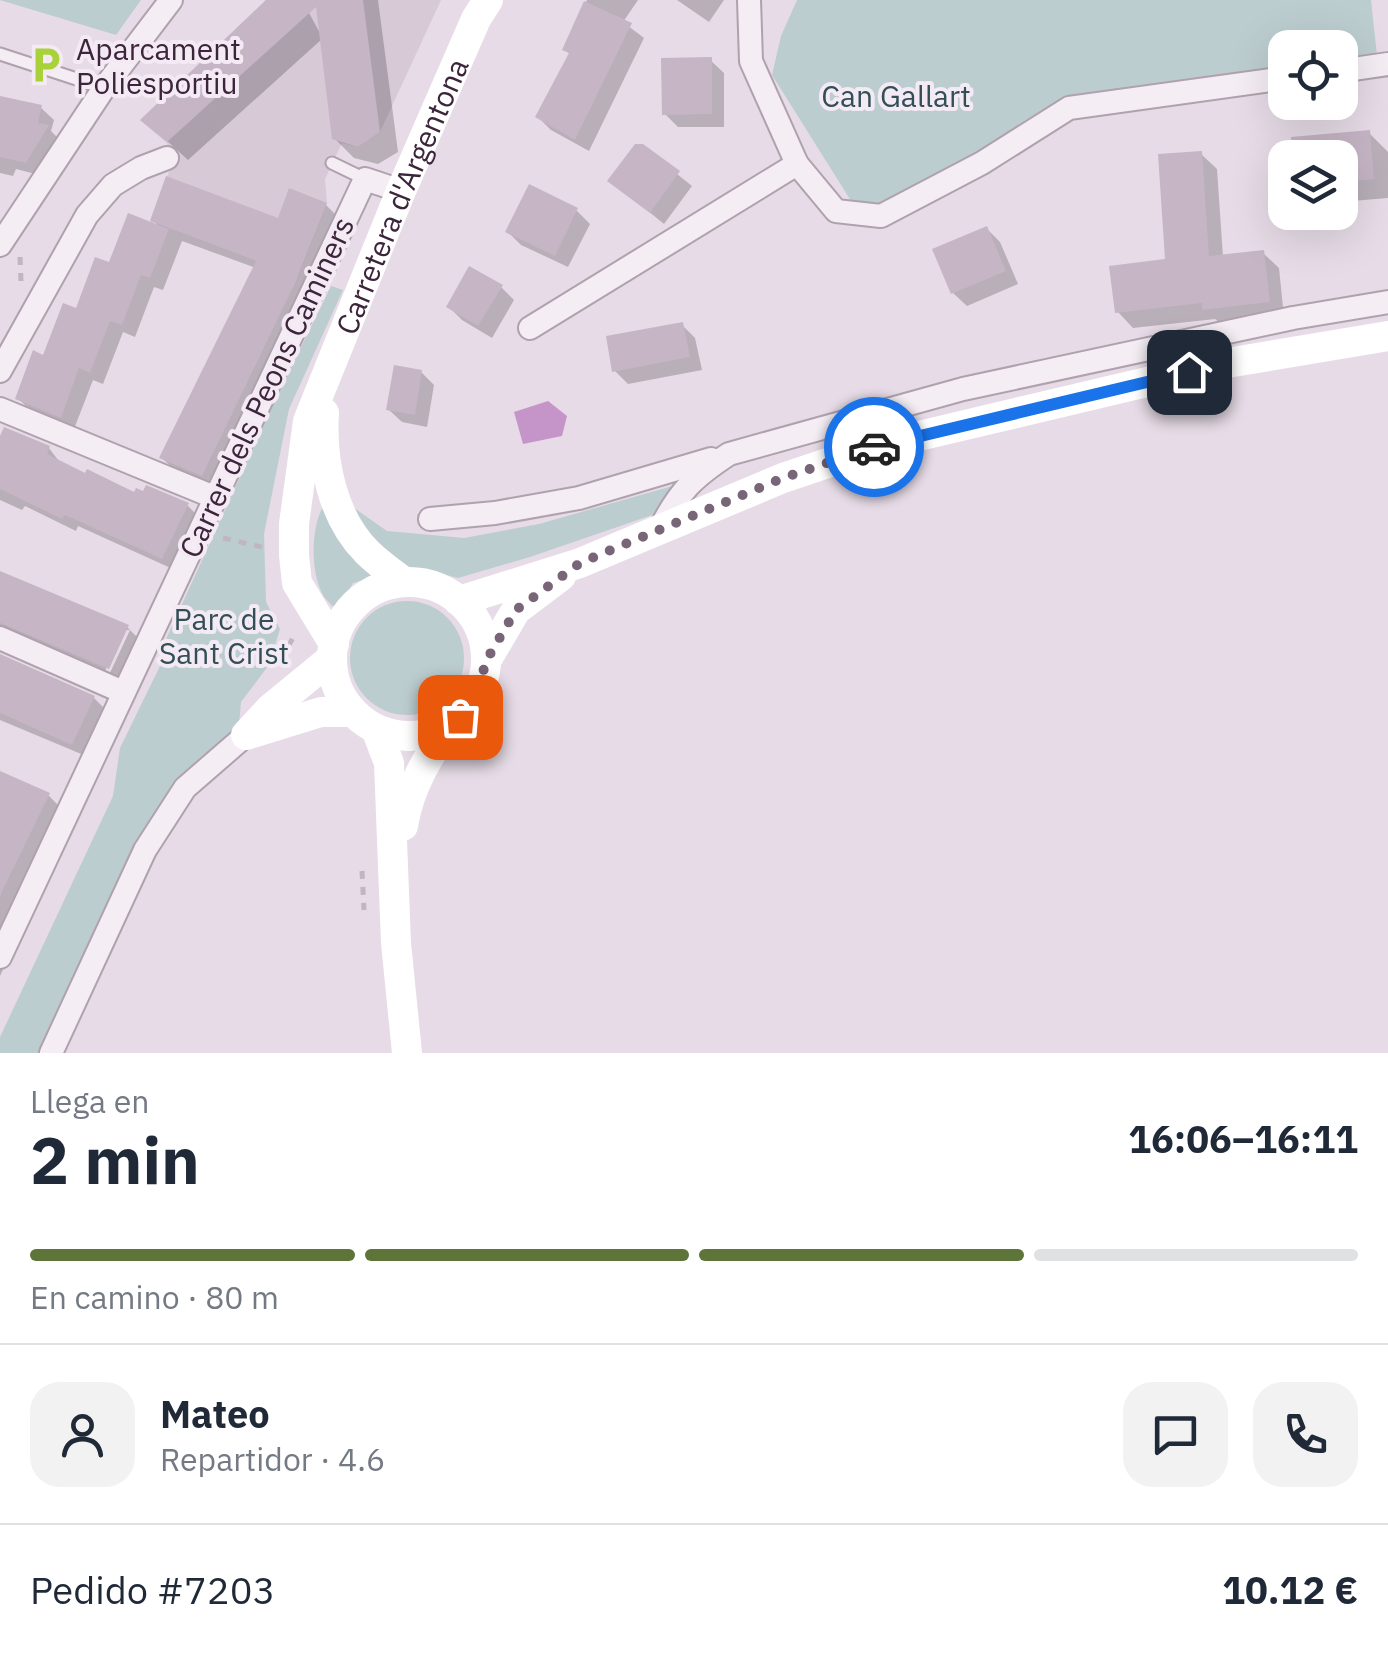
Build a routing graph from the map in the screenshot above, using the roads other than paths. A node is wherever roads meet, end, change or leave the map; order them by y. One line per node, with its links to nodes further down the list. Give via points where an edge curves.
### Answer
1 (171, 0): 8 (street)
2 (750, 0): 11 (street, via 751,61)
3 (482, 6): 13 (street, Carretera d'Argentona)
4 (0, 54): 8 (lane)
5 (1388, 64): 6 (street)
6 (1358, 68)
7 (1268, 80): 11 (street, via 1070,108 881,216 836,211)
8 (104, 88): 14 (street)
9 (167, 158): 18 (street, via 113,185 87,215)
10 (332, 162): 12 (lane)
11 (797, 164): 16 (street)
12 (365, 178): 13 (street, Carrer dels Peons Caminers); 22 (street, Carrer dels Peons Caminers)
13 (400, 191): 19 (street, Carretera d'Argentona)
14 (0, 245)
15 (1388, 302): 21 (street, via 963,389)
16 (530, 328)
17 (1388, 336): 24 (street, via 1227,363 882,445)
18 (0, 370)
19 (326, 375): 26 (street, Carretera d'Argentona, via 324,460 334,495 364,550); 29 (street, Carretera d'Argentona, via 308,421 294,555 297,583)
20 (0, 410): 22 (street)
21 (729, 454): 23 (street, via 579,498); 24 (street, via 678,494)
22 (214, 496): 31 (street, Carrer dels Peons Caminers)
23 (430, 520)
24 (661, 527): 25 (street)
25 (580, 563): 27 (street); 30 (street, via 516,610)
26 (404, 582): 27 (street, via 433,586); 29 (street, via 360,600 344,618)
27 (459, 600): 30 (street, via 480,628)
28 (0, 638): 31 (street)
29 (333, 651): 32 (street, via 337,687); 34 (street)
30 (486, 661): 33 (street, via 476,698)
31 (122, 692): 36 (street, Carrer dels Peons Caminers)
32 (365, 721): 33 (street, via 397,736 420,736); 34 (street, via 320,712); 35 (street, via 389,762)
33 (450, 724): 35 (street, via 407,798)
34 (246, 735): 37 (street, via 185,788 145,850)
35 (396, 879): 38 (street)
36 (0, 957)
37 (51, 1053)
38 (407, 1053)

